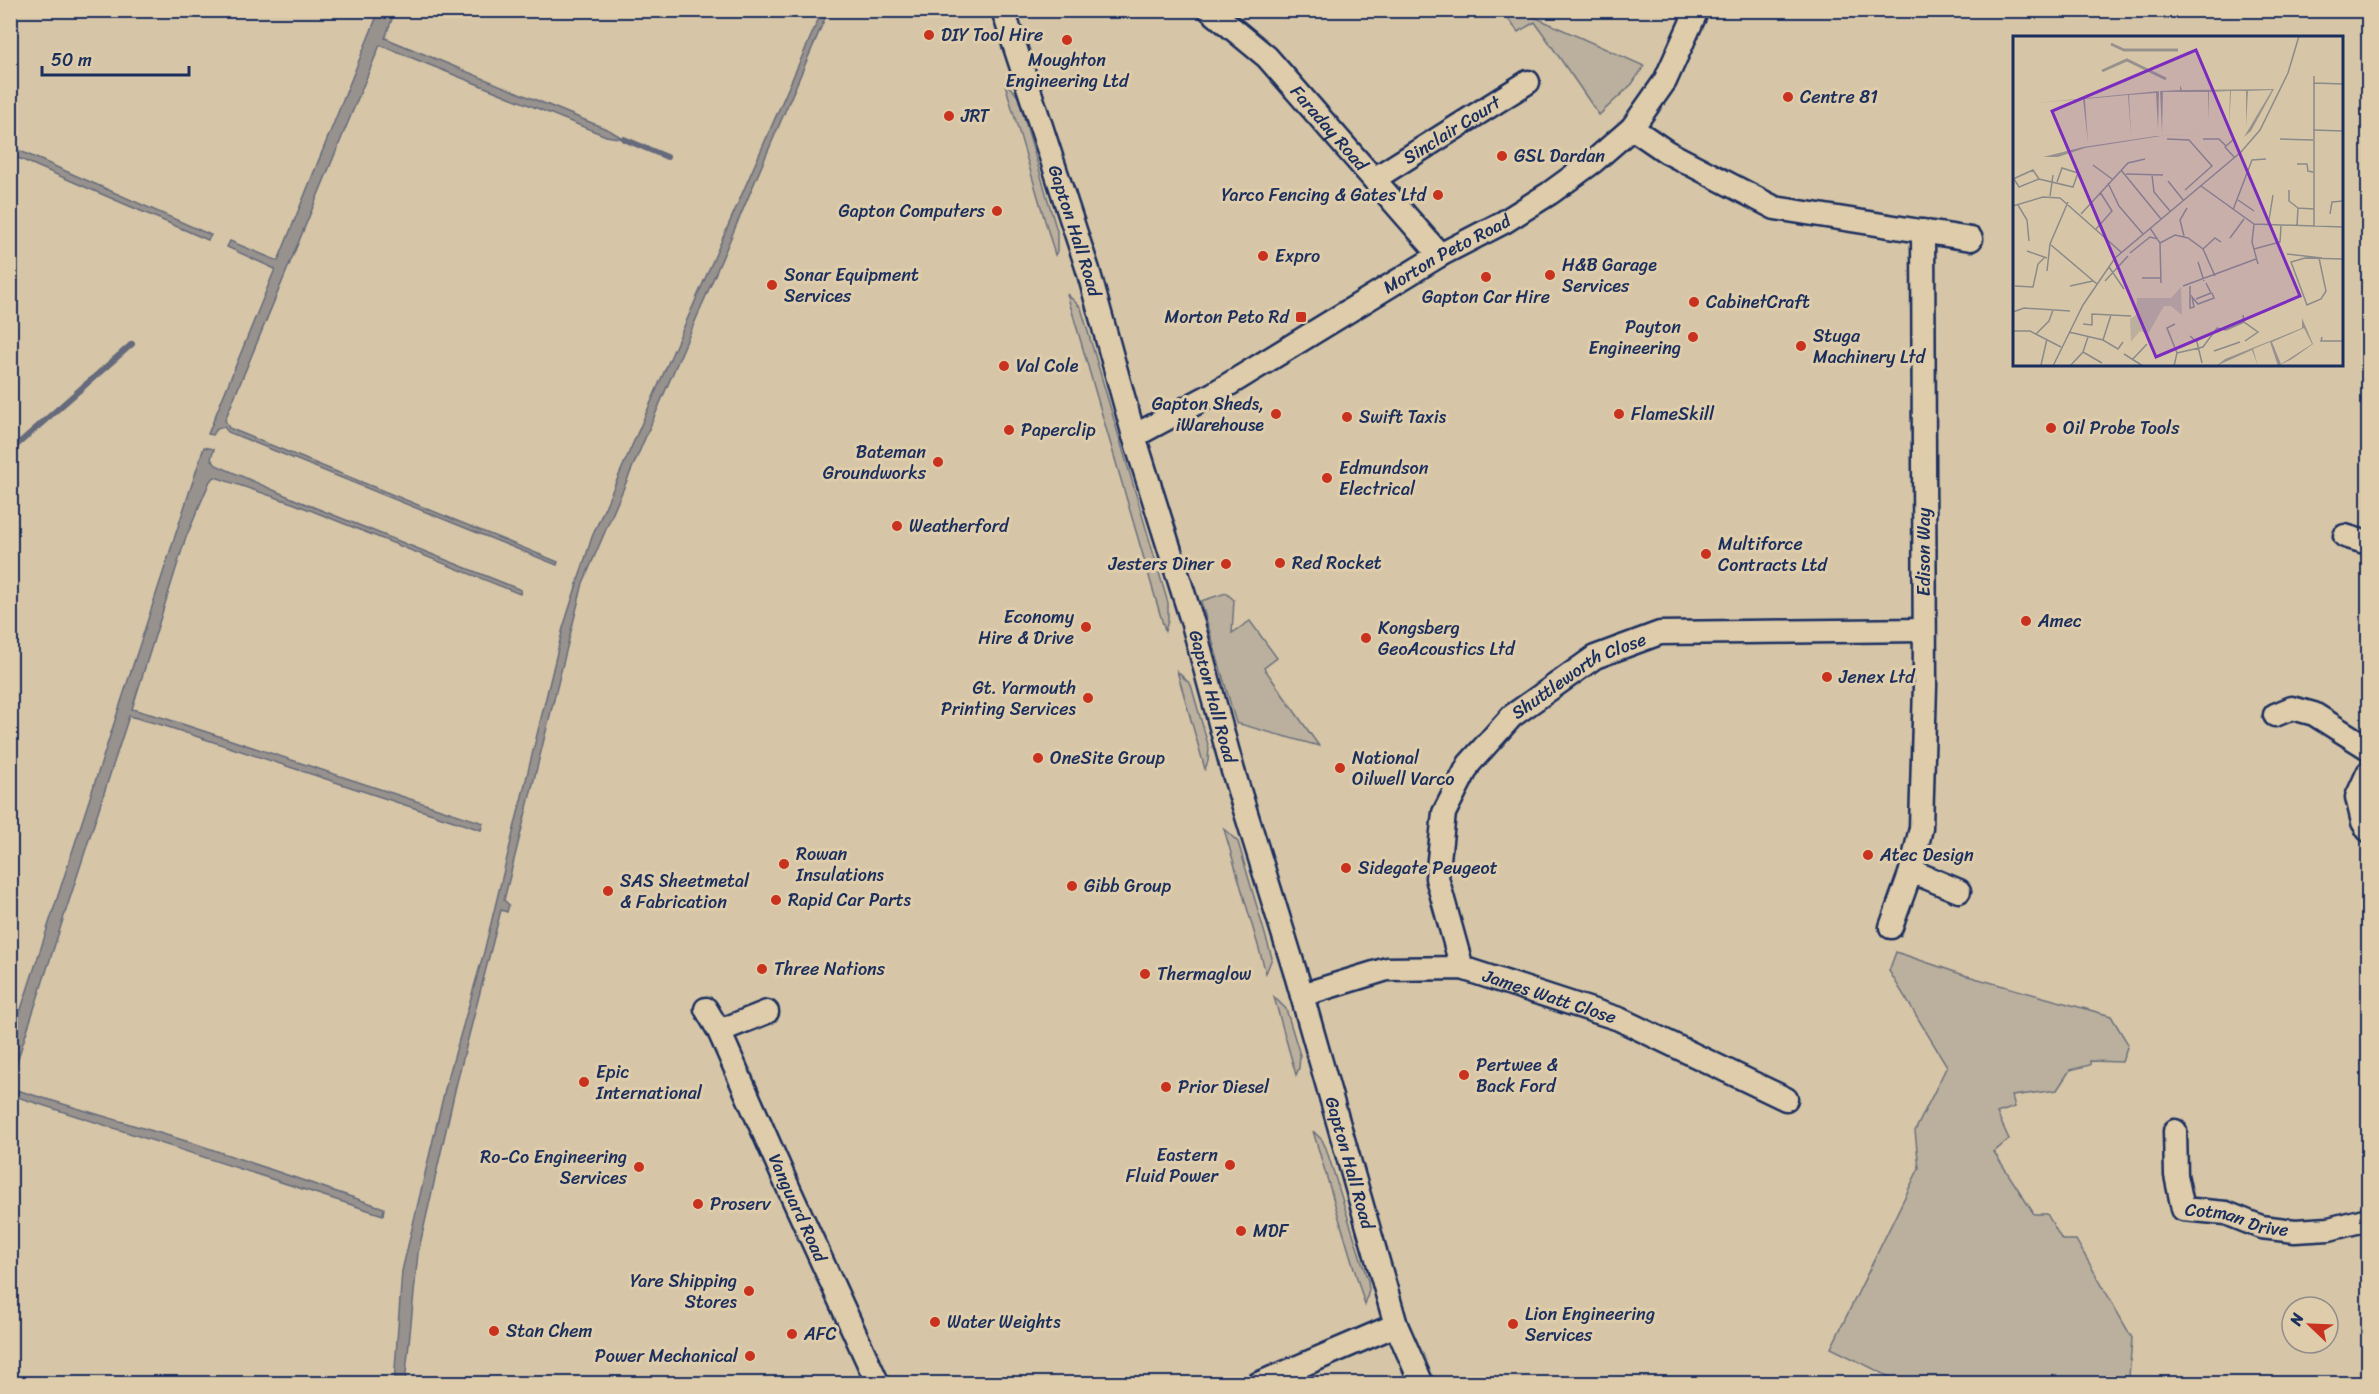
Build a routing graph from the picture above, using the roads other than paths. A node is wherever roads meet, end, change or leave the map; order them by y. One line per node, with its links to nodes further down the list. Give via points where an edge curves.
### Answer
1 (1003, 10): 10 (street, Gapton Hall Road, via 1084,259)
2 (1210, 10): 6 (street, Faraday Road, via 1267,57)
3 (1696, 10): 5 (street, Morton Peto Road, via 1665,81)
4 (1528, 82): 6 (street, Sinclair Court)
5 (1632, 128): 7 (street, via 1667,152 1775,208); 9 (street, Morton Peto Road, via 1550,194)
6 (1374, 179): 9 (street, Faraday Road)
7 (1923, 231): 8 (street); 13 (street, Edison Way)
8 (1971, 239)
9 (1440, 255): 10 (street, Morton Peto Road, via 1213,394)
10 (1134, 435): 22 (street, Gapton Hall Road)
11 (2344, 536): 12 (street)
12 (2368, 543)
13 (1924, 630): 18 (street, Edison Way, via 1921,828); 21 (street, Shuttleworth Close, via 1660,633 1595,657 1512,716 1469,764 1444,813 1437,878)
14 (2275, 715): 15 (street, via 2292,708 2314,714)
15 (2368, 748)
16 (2368, 773): 17 (street, via 2357,797)
17 (2368, 830)
18 (1911, 871): 19 (street); 20 (street, Edison Way)
19 (1959, 891)
20 (1891, 927)
21 (1462, 968): 22 (street, James Watt Close, via 1387,969); 26 (street, James Watt Close, via 1619,1018)
22 (1302, 995): 29 (street, Gapton Hall Road)
23 (706, 1009): 25 (street, Vanguard Road)
24 (767, 1012): 25 (street)
25 (719, 1031): 30 (street, Vanguard Road)
26 (1786, 1099)
27 (2175, 1131): 28 (street, Cotman Drive, via 2176,1176 2183,1209 2226,1213 2261,1227 2295,1232)
28 (2368, 1220)
29 (1396, 1325): 31 (street); 32 (street, Gapton Hall Road)
30 (878, 1383)
31 (1258, 1383)
32 (1422, 1383)

